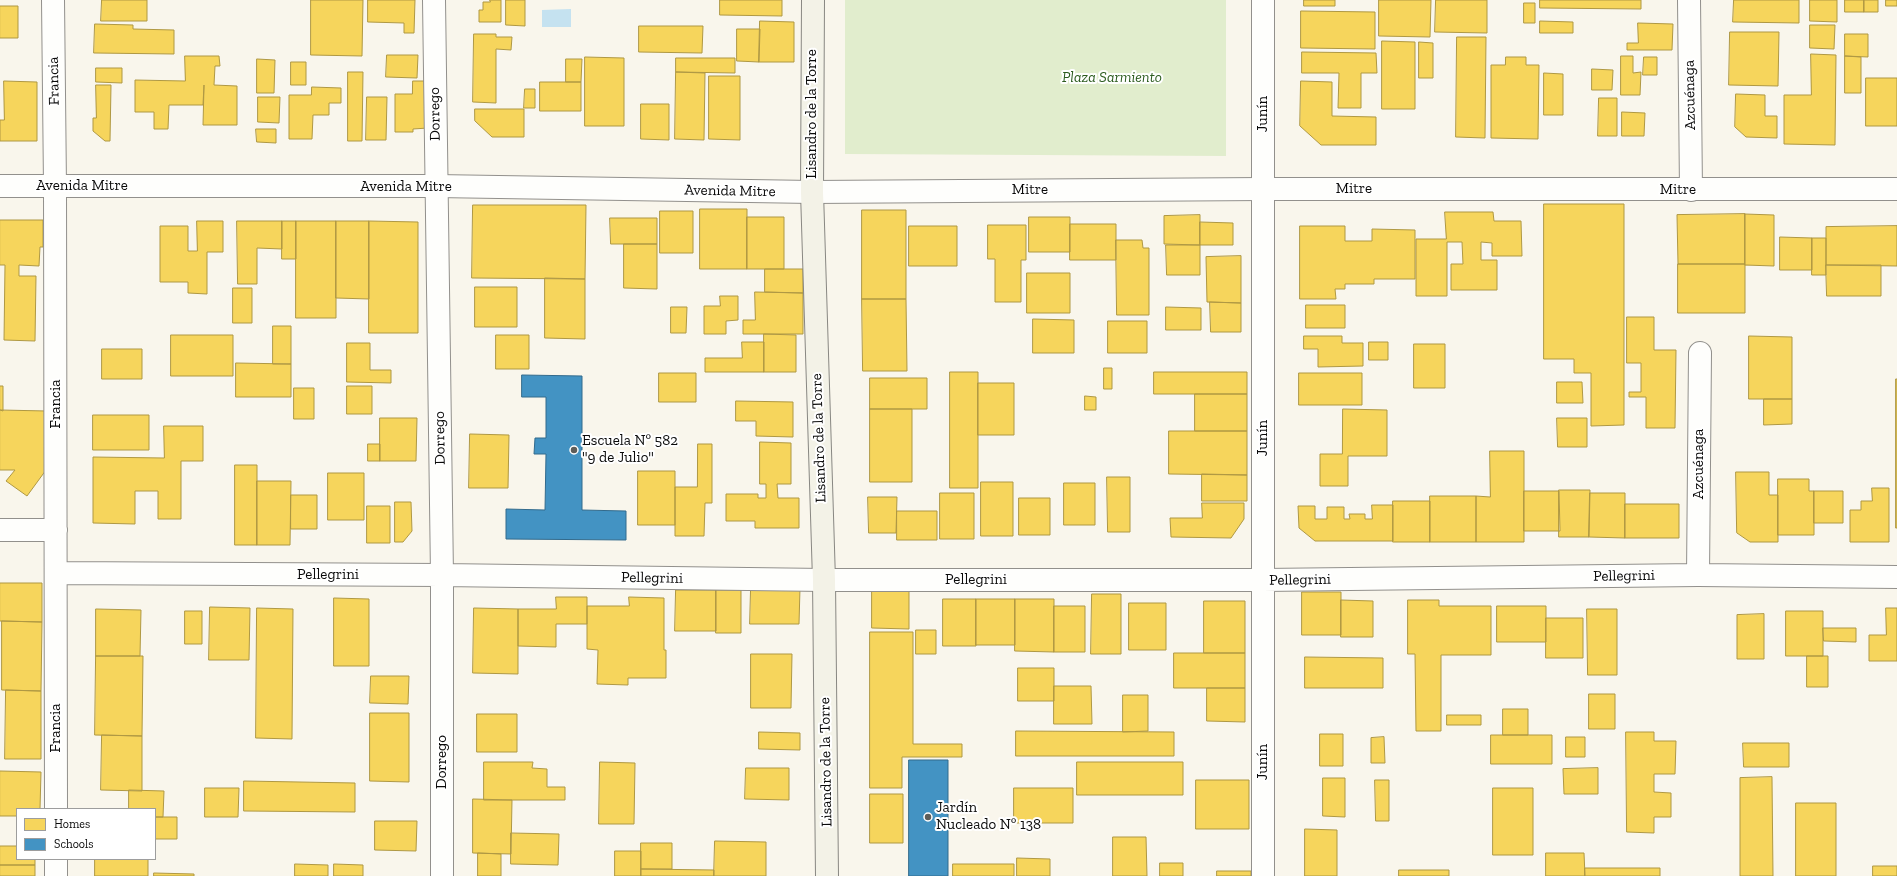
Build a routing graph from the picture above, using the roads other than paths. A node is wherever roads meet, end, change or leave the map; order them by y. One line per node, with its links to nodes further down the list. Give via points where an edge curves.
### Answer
1 (53, 0): 7 (street, Francia)
2 (434, 0): 8 (street, Dorrego)
3 (813, 0): 12 (main road, Lisandro de la Torre)
4 (1263, 0): 9 (street, Junín)
5 (1689, 0): 11 (street, Azcuénaga)
6 (0, 186): 7 (street, Avenida Mitre)
7 (55, 186): 8 (street, Avenida Mitre); 15 (street, Francia)
8 (436, 186): 12 (street, Avenida Mitre); 17 (street, Dorrego)
9 (1263, 189): 11 (street, Mitre); 12 (street, Mitre); 21 (street, Junín)
10 (1897, 189): 11 (street, Mitre)
11 (1691, 190)
12 (812, 192): 20 (main road, Lisandro de la Torre)
13 (1700, 353): 18 (street, Azcuénaga)
14 (0, 530): 15 (street)
15 (56, 530): 16 (street, Francia)
16 (56, 574): 17 (street, Pellegrini); 22 (street, Francia)
17 (442, 575): 20 (street, Pellegrini); 25 (street, Dorrego)
18 (1698, 575): 19 (street, Pellegrini); 21 (street, Pellegrini)
19 (1897, 577)
20 (824, 580): 21 (street, Pellegrini); 26 (main road, Lisandro de la Torre)
21 (1263, 580): 27 (street, Junín)
22 (56, 808)
23 (56, 860): 24 (street)
24 (56, 876)
25 (442, 876)
26 (827, 876)
27 (1263, 876)

